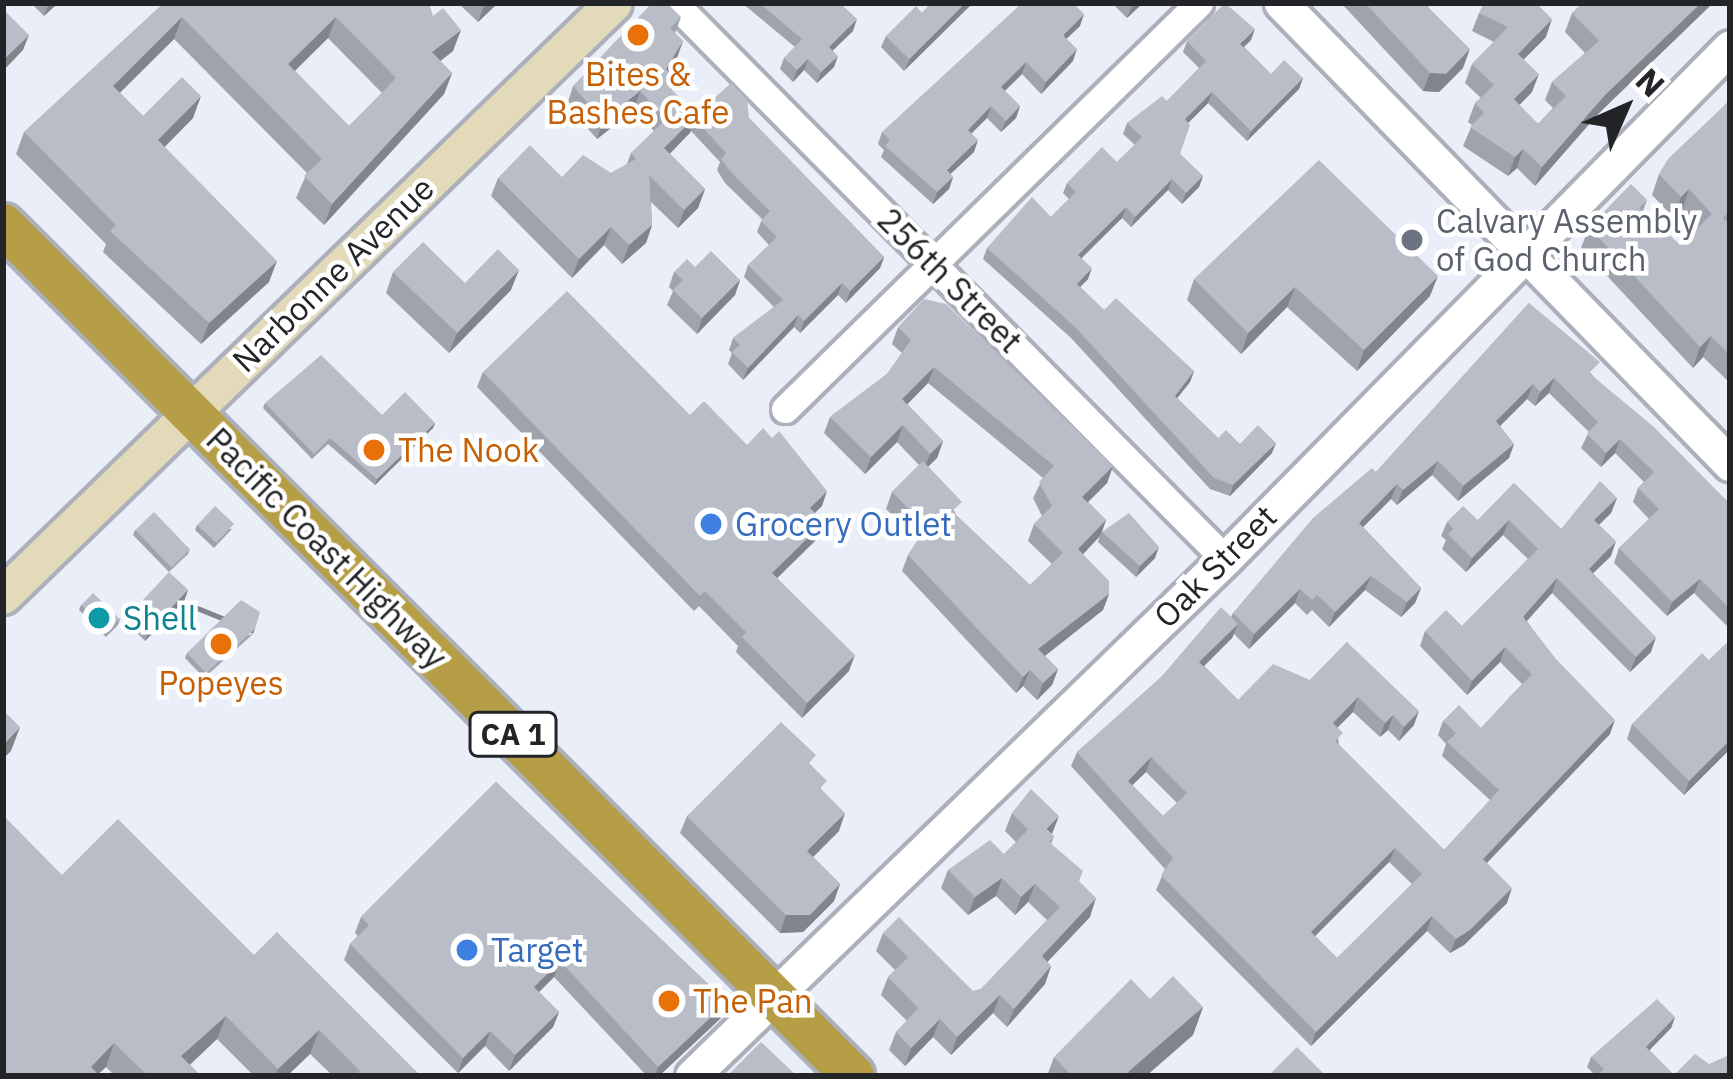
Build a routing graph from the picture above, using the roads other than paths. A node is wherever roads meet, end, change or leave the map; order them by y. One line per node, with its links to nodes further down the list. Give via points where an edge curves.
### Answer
1 (614, 3): 10 (main road, Narbonne Avenue)
2 (674, 3): 8 (street, 256th Street)
3 (1199, 3): 8 (street)
4 (1281, 3): 7 (street)
5 (1730, 47): 7 (street, Oak Street)
6 (3, 225): 10 (highway, Pacific Coast Highway / CA 1)
7 (1526, 249): 11 (street, via 1622,359); 12 (street, Oak Street)
8 (933, 262): 9 (street); 12 (street, 256th Street)
9 (785, 409)
10 (190, 411): 13 (main road, Narbonne Avenue); 14 (highway, Pacific Coast Highway / CA 1)
11 (1730, 464)
12 (1225, 559): 14 (street, Oak Street)
13 (3, 596)
14 (775, 997): 15 (street, Oak Street); 16 (highway, Pacific Coast Highway / CA 1)
15 (692, 1076)
16 (853, 1076)

